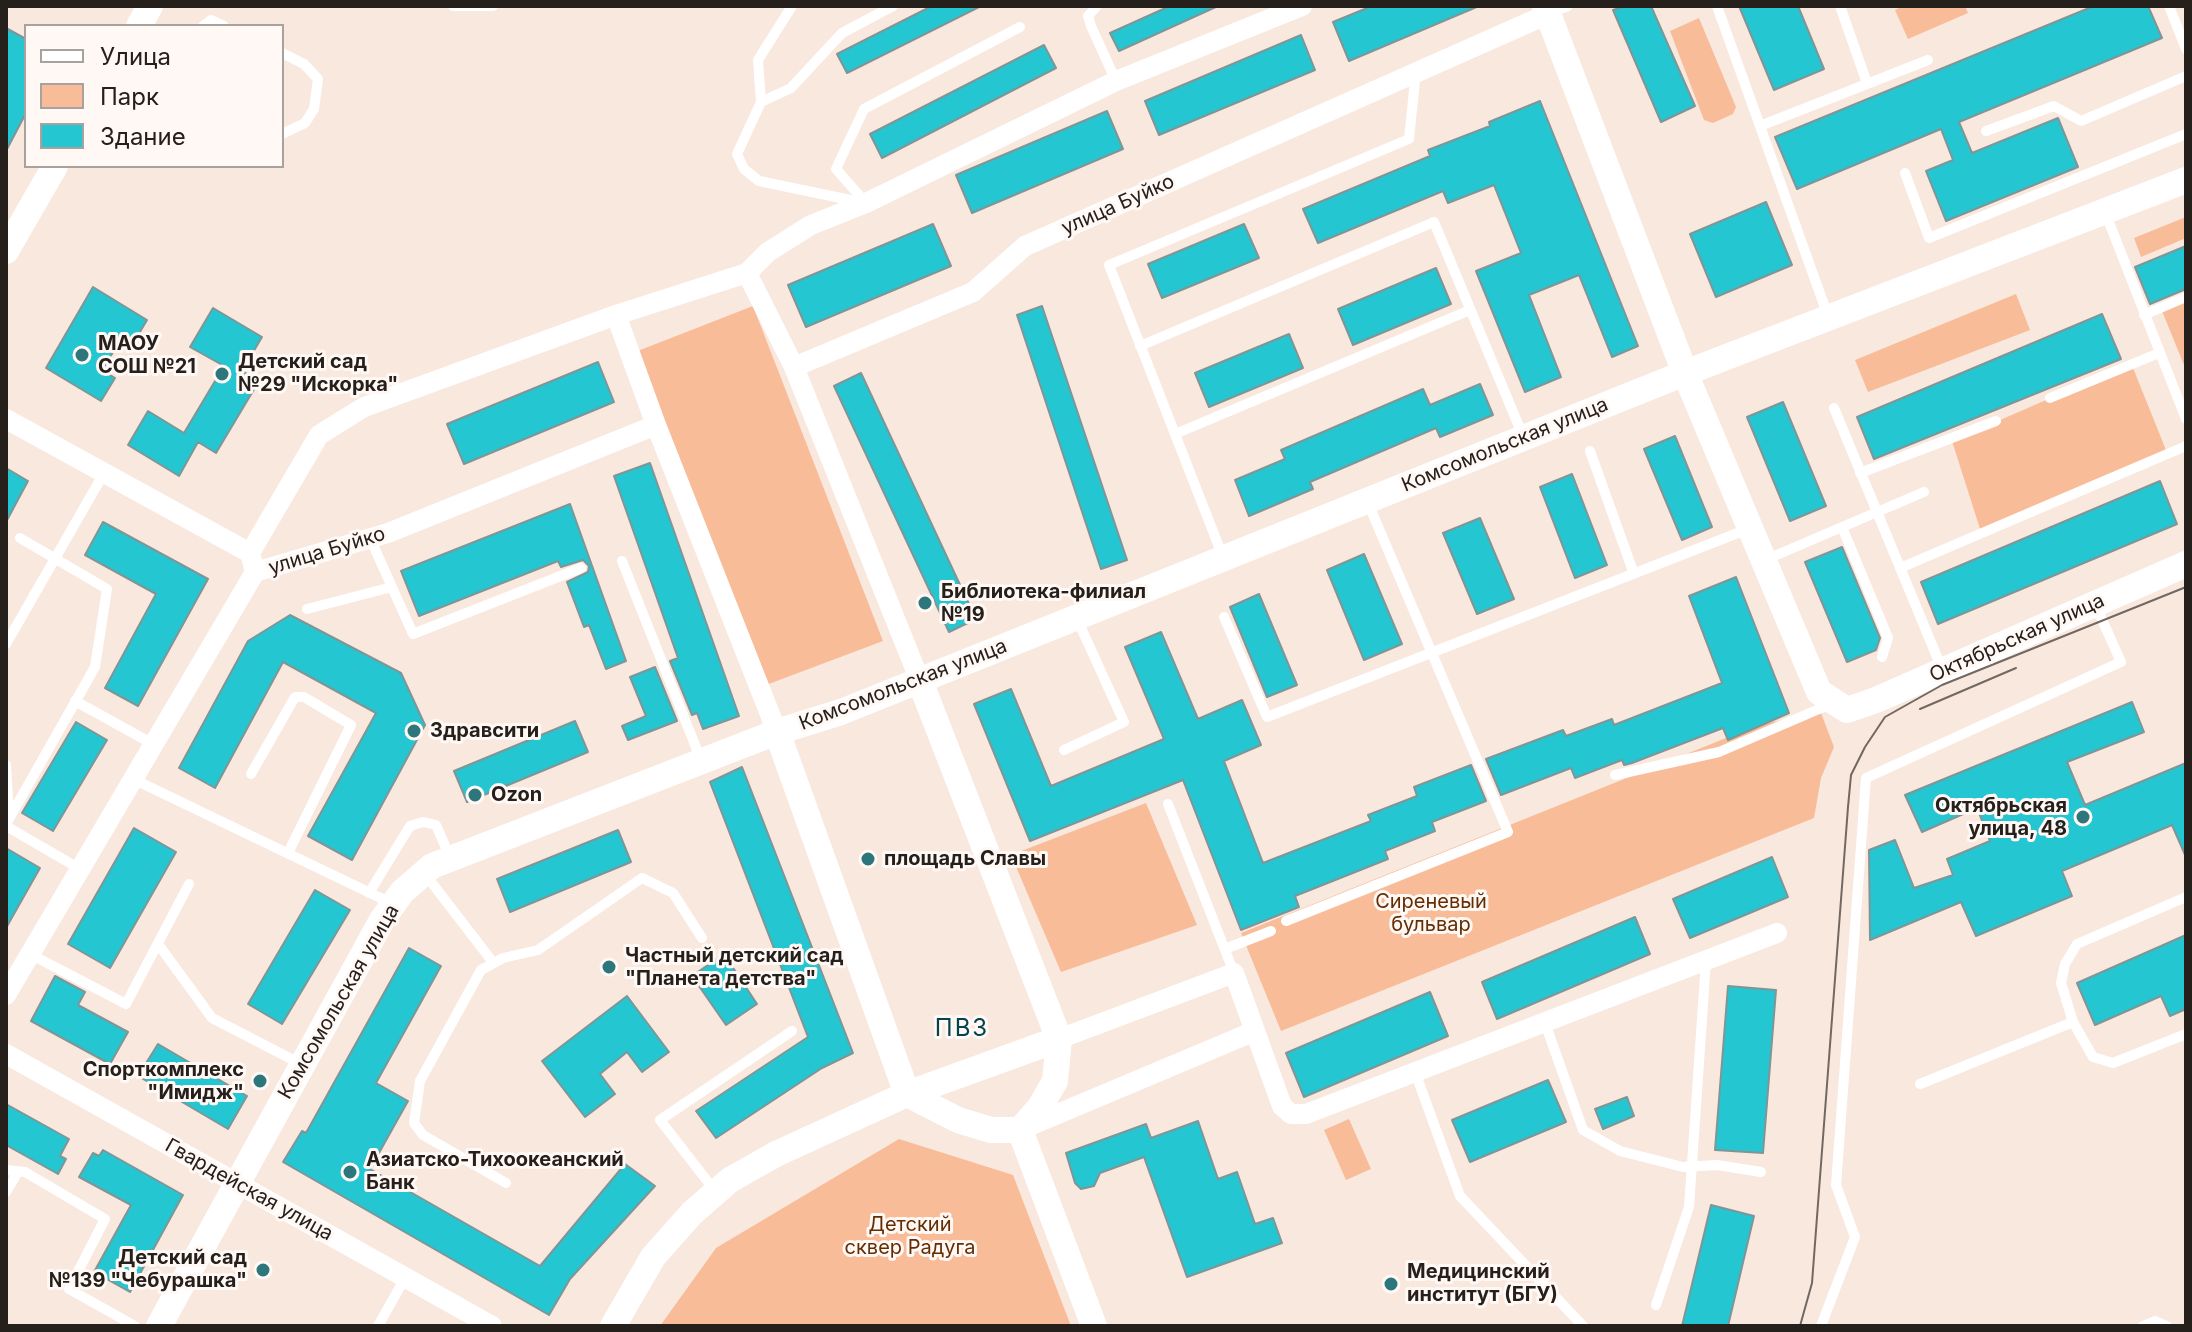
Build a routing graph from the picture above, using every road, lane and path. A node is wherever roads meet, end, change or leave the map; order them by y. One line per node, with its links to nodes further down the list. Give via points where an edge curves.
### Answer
1 (150, 6): 12 (street)
2 (453, 6): 3 (lane)
3 (493, 6)
4 (792, 6): 21 (lane, via 758,60)
5 (893, 6): 21 (lane, via 842,33 791,88)
6 (1097, 6): 19 (lane, via 1088,16)
7 (1302, 6): 19 (street)
8 (1717, 6): 22 (lane)
9 (1840, 6): 20 (lane)
10 (2169, 6): 14 (lane)
11 (1553, 9): 17 (street, улица Буйко); 41 (street)
12 (140, 24)
13 (1020, 27): 29 (lane, via 864,109 836,169)
14 (2186, 49)
15 (284, 54): 24 (lane, via 318,79 314,109 305,123)
16 (1928, 60): 20 (lane)
17 (1416, 71): 38 (lane, via 1409,139 1109,265); 40 (street, улица Буйко, via 1025,246 973,292)
18 (2186, 76): 23 (lane, via 2081,121 2054,106)
19 (1116, 81): 29 (street)
20 (1867, 83): 22 (lane)
21 (761, 102): 29 (lane, via 737,154 744,169 759,181)
22 (1760, 126): 37 (lane)
23 (1986, 131)
24 (284, 133)
25 (2186, 134): 27 (lane, via 1929,238)
26 (54, 168): 31 (street)
27 (1905, 173)
28 (2186, 180): 30 (street, Комсомольская улица)
29 (866, 203): 32 (street, via 811,225 768,252)
30 (2105, 211): 36 (lane); 37 (street, Комсомольская улица)
31 (6, 251)
32 (747, 273): 35 (street); 40 (street)
33 (2186, 297): 36 (lane)
34 (1470, 310): 38 (lane, via 1434,222); 48 (lane); 49 (lane)
35 (616, 315): 47 (street); 65 (street, via 364,407 319,435)
36 (2144, 315): 39 (lane)
37 (1828, 318): 41 (street, Комсомольская улица)
38 (1140, 346): 48 (lane)
39 (2159, 353): 42 (lane); 45 (lane)
40 (794, 367): 79 (street)
41 (1685, 373): 49 (street, Комсомольская улица); 58 (street)
42 (2050, 398)
43 (1834, 408): 53 (lane)
44 (6, 419): 52 (street)
45 (2186, 419)
46 (1996, 421): 53 (lane)
47 (656, 425): 60 (street, улица Буйко); 82 (street)
48 (1175, 434): 62 (lane)
49 (1523, 438): 55 (street, Комсомольская улица)
50 (2186, 446): 68 (lane)
51 (1590, 451): 69 (lane)
52 (104, 473): 61 (lane); 65 (street)
53 (1860, 473): 56 (lane)
54 (1924, 492): 56 (lane)
55 (1367, 501): 62 (street, Комсомольская улица); 76 (lane)
56 (1877, 512): 57 (lane); 68 (lane)
57 (1842, 527): 63 (lane); 77 (lane, via 1888,638)
58 (1750, 528): 63 (street); 69 (lane)
59 (20, 538): 61 (lane)
60 (370, 538): 65 (street, улица Буйко); 70 (lane)
61 (55, 559): 75 (lane); 80 (lane, via 107,589 95,667)
62 (1223, 559): 74 (street, Комсомольская улица)
63 (1763, 560): 81 (street, via 1819,692)
64 (622, 561): 85 (lane)
65 (252, 562): 83 (street, улица Буйко)
66 (2186, 564): 71 (street, Октябрьская улица)
67 (581, 568): 70 (lane, via 413,634)
68 (1900, 568): 78 (lane)
69 (1634, 574): 76 (lane)
70 (392, 587): 72 (lane)
71 (2095, 604): 78 (street, Октябрьская улица); 139 (lane, via 2121,662 1866,778 1836,1185 1855,1237)
72 (307, 609)
73 (1224, 617): 76 (lane, via 1267,717)
74 (1077, 618): 79 (street, Комсомольская улица); 84 (lane, via 1124,722)
75 (6, 644)
76 (1431, 654): 100 (lane, via 1508,832)
77 (1882, 657)
78 (1943, 671): 81 (street, Октябрьская улица)
79 (920, 681): 82 (street, Комсомольская улица); 116 (street)
80 (75, 701): 83 (lane); 91 (lane)
81 (1840, 706): 88 (lane, via 1719,752)
82 (777, 732): 85 (street, Комсомольская улица); 121 (street)
83 (153, 744): 89 (street, улица Буйко)
84 (1064, 750)
85 (701, 761): 93 (street, Комсомольская улица)
86 (6, 765): 91 (lane)
87 (251, 774): 92 (lane, via 295,697 304,697 351,725)
88 (1615, 775)
89 (133, 779): 92 (lane); 94 (street, улица Буйко)
90 (1168, 804): 105 (lane)
91 (7, 823): 94 (lane)
92 (288, 853): 97 (lane)
93 (450, 857): 95 (street, Комсомольская улица); 97 (lane, via 436,825 410,826)
94 (80, 869): 106 (street, улица Буйко)
95 (424, 872): 99 (street, Комсомольская улица); 107 (lane)
96 (189, 884): 104 (lane)
97 (369, 893): 99 (lane)
98 (2186, 897): 111 (lane, via 2077,944 2061,983)
99 (393, 904): 118 (street, Комсомольская улица)
100 (1286, 921)
101 (1271, 931): 105 (lane)
102 (1777, 933): 108 (street)
103 (702, 938): 107 (lane, via 673,893 642,878 538,950)
104 (158, 944): 106 (lane, via 126,1004); 118 (lane, via 212,1018)
105 (1225, 949): 109 (lane)
106 (30, 954): 110 (street, улица Буйко)
107 (492, 961): 127 (lane, via 477,977 420,1081 414,1123 423,1135)
108 (1706, 961): 112 (street); 123 (lane)
109 (1234, 973): 114 (street); 116 (street)
110 (6, 995)
111 (2073, 1022): 115 (lane, via 2093,1057 2113,1063); 120 (lane)
112 (1545, 1023): 119 (street); 123 (lane, via 1583,1130 1620,1151)
113 (792, 1031): 129 (lane, via 660,1120)
114 (1255, 1031): 119 (street, via 1282,1106 1291,1114 1306,1114); 122 (street)
115 (2186, 1034)
116 (1059, 1039): 121 (street); 122 (street, via 1055,1081)
117 (6, 1054): 126 (street, Гвардейская улица)
118 (302, 1065): 126 (street, Комсомольская улица)
119 (1415, 1072): 138 (lane, via 1460,1196)
120 (1920, 1084)
121 (907, 1094): 122 (street, via 958,1120 991,1130); 129 (street, via 776,1154)
122 (1020, 1130): 137 (street)
123 (1691, 1166): 125 (lane); 131 (lane, via 1689,1207)
124 (12, 1171): 128 (lane); 132 (lane, via 105,1219 69,1289)
125 (1761, 1172)
126 (237, 1183): 130 (street, Гвардейская улица); 133 (street, Комсомольская улица)
127 (506, 1183)
128 (6, 1192)
129 (716, 1192): 136 (street, via 653,1257)
130 (405, 1278): 134 (lane); 135 (street, Гвардейская улица)
131 (1656, 1305)
132 (135, 1326)
133 (159, 1326)
134 (378, 1326)
135 (492, 1326)
136 (613, 1326)
137 (1094, 1326)
138 (1583, 1326)
139 (1821, 1326)
140 (2143, 1326): 141 (lane, via 2155,1321)
141 (2167, 1326)

